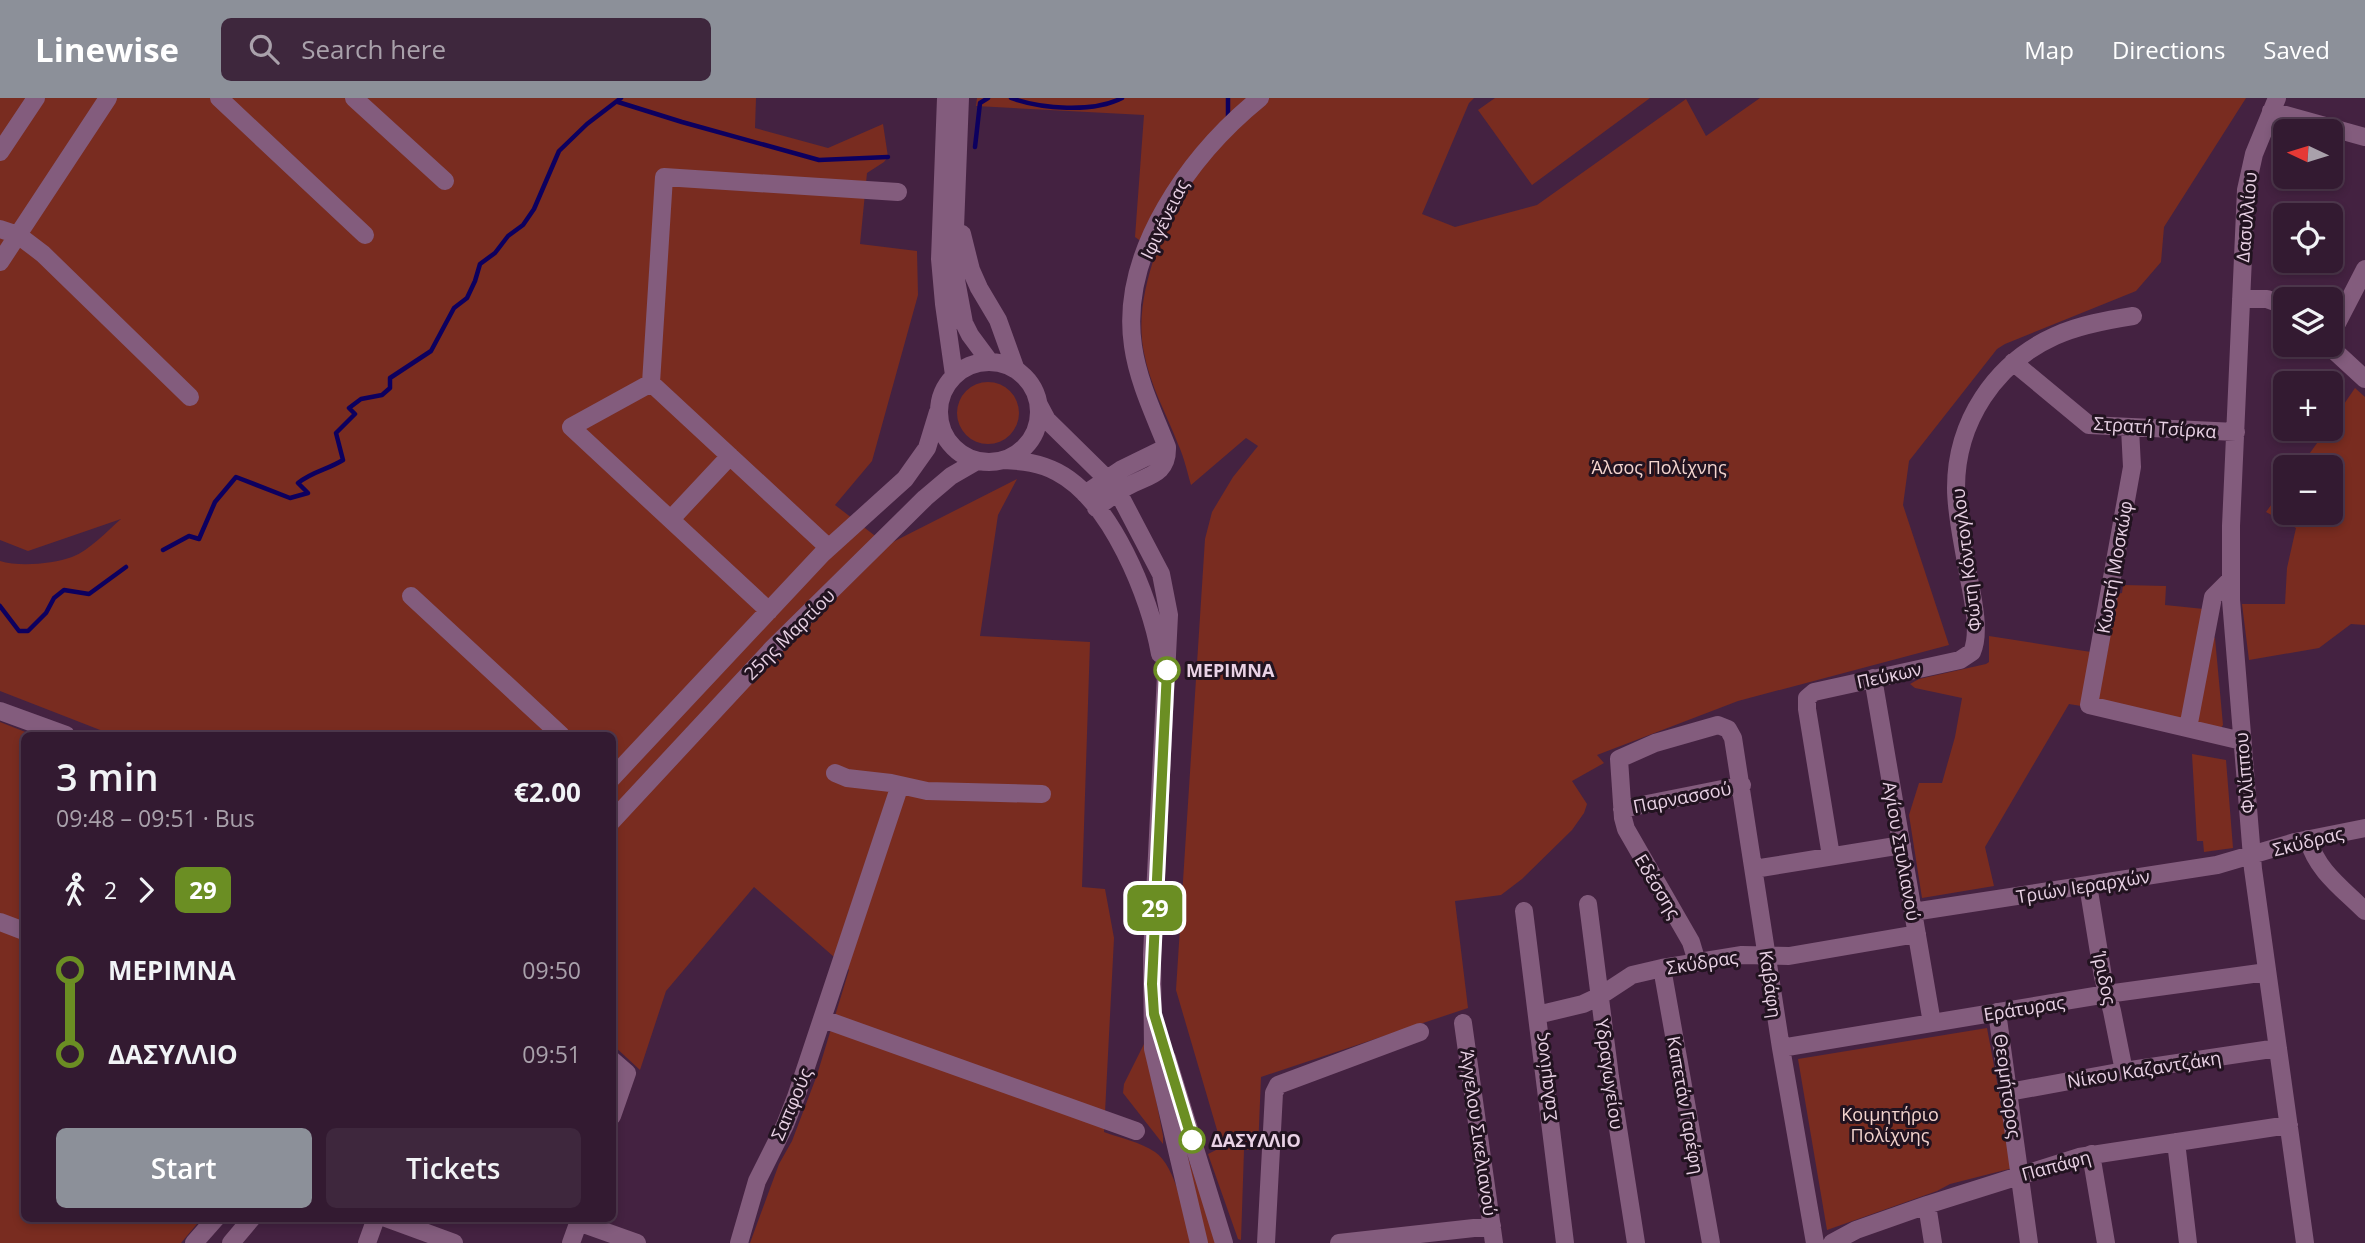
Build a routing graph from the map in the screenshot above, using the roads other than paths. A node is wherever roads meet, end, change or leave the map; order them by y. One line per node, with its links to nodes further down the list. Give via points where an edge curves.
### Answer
1 (36, 98): 10 (street)
2 (107, 98): 15 (street)
3 (219, 98): 16 (street)
4 (354, 98): 11 (street)
5 (946, 98): 27 (street, via 940,259)
6 (960, 98): 13 (street)
7 (1260, 98): 38 (street, Ιφιγένειας, via 1199,156 1157,224 1139,272 1132,313 1133,347 1167,447 1138,460)
8 (2274, 105): 9 (street); 19 (street, Δασυλλίου, via 2247,180)
9 (2365, 137)
10 (0, 152)
11 (445, 181)
12 (898, 192): 29 (street, via 664,177)
13 (956, 193): 24 (street, via 960,306 970,335); 26 (street, via 971,271 998,320)
14 (0, 229): 15 (street)
15 (18, 235): 17 (street); 30 (street)
16 (365, 235)
17 (0, 262)
18 (2365, 270): 21 (street)
19 (2241, 299): 20 (street); 34 (street, Φιλίππου)
20 (2273, 301)
21 (2343, 312)
22 (2133, 316): 25 (street, Φώτη Κόντογλου, via 2055,335)
23 (2341, 357): 28 (street)
24 (990, 362): 26 (street); 27 (street)
25 (2013, 362): 33 (street, Στρατή Τσίρκα, via 2085,423); 45 (street, Φώτη Κόντογλου, via 1979,401 1958,460 1956,501 1976,632)
26 (1016, 370): 31 (street, via 1035,392)
27 (954, 375): 32 (street)
28 (2365, 379)
29 (651, 383): 35 (street); 40 (street, via 570,427)
30 (190, 397)
31 (1039, 405): 36 (street, via 1037,426 1027,445); 38 (street, via 1047,420)
32 (938, 412): 37 (street, via 950,444); 41 (street, 25ης Μαρτίου, via 927,448 905,480)
33 (2130, 428): 34 (street, Στρατή Τσίρκα); 50 (street, Κωστή Μοσκώφ, via 2132,467 2089,705)
34 (2236, 432): 42 (street, Φιλίππου)
35 (730, 456): 40 (street); 41 (street)
36 (1003, 460): 37 (street); 39 (street, via 1048,468 1072,481)
37 (977, 461): 60 (street, 25ης Μαρτίου, via 925,498 772,649)
38 (1113, 486): 39 (street, Ιφιγένειας); 47 (street, via 1161,574 1169,615)
39 (1091, 501): 47 (street, via 1140,583 1156,633)
40 (671, 520): 44 (street)
41 (829, 548): 44 (street, 25ης Μαρτίου)
42 (2230, 580): 50 (street, via 2214,597); 53 (street, Φιλίππου)
43 (411, 596): 52 (street)
44 (769, 611): 55 (street, 25ης Μαρτίου)
45 (1972, 652): 46 (street, Πεύκων, via 1960,660)
46 (1873, 678): 63 (street, Αγίου Στυλιανού); 64 (street, Πεύκων, via 1814,692 1807,698)
47 (1167, 692): 82 (street, via 1152,955)
48 (0, 711): 51 (street)
49 (1725, 727): 57 (street, Καβάφη, via 1733,738); 59 (street, Εδέσσης, via 1711,725 1619,759)
50 (2188, 728): 53 (street)
51 (58, 732)
52 (558, 732)
53 (2242, 741): 65 (street, Φιλίππου)
54 (835, 773): 56 (street)
55 (616, 774)
56 (900, 785): 58 (street, via 927,791); 84 (street, Σαπφούς)
57 (1742, 785): 59 (street, Παρνασσού); 66 (street, Καβάφη)
58 (1042, 794)
59 (1622, 809): 76 (street, Εδέσσης, via 1629,836 1691,942)
60 (616, 817)
61 (2365, 828): 62 (street, Σκύδρας)
62 (2308, 839): 65 (street, Σκύδρας); 70 (street, via 2317,863)
63 (1902, 845): 64 (street); 71 (street, Αγίου Στυλιανού)
64 (1831, 856): 66 (street)
65 (2252, 856): 67 (street, Τριών Ιεραρχών); 78 (street, Φιλίππου)
66 (1754, 869): 75 (street, Καβάφη)
67 (2088, 885): 71 (street, Τριών Ιεραρχών); 79 (street, Ίριδος)
68 (1588, 904): 80 (street, Υδραγωγείου)
69 (1524, 911): 83 (street, Σαλαμίνος)
70 (2365, 911)
71 (1913, 912): 74 (street, Αγίου Στυλιανού)
72 (0, 922): 73 (street)
73 (21, 930)
74 (1917, 934): 75 (street, Σκύδρας); 86 (street, Αγίου Στυλιανού)
75 (1767, 956): 76 (street, Σκύδρας); 88 (street, Καβάφη)
76 (1697, 962): 77 (street, Σκύδρας)
77 (1662, 968): 80 (street, Σκύδρας, via 1632,975); 120 (street, Καπετάν Γαρέφη)
78 (2267, 972): 79 (street, Εράτυρας); 89 (street, Φιλίππου)
79 (2107, 994): 81 (street, Εράτυρας); 91 (street, Ίριδος)
80 (1600, 996): 83 (street, Σκύδρας); 119 (street, Υδραγωγείου)
81 (1997, 1012): 86 (street, Εράτυρας); 92 (street, Θεομήτορος)
82 (1154, 1014): 114 (street, via 1153,1049); 115 (street)
83 (1537, 1015): 118 (street, Σαλαμίνος)
84 (823, 1019): 95 (street); 113 (street, Σαπφούς, via 791,1111 757,1181)
85 (1463, 1023): 106 (street, Άγγελου Σικελιανού)
86 (1932, 1023): 88 (street, Εράτυρας)
87 (1420, 1032): 116 (street, via 1278,1085)
88 (1781, 1048): 121 (street, Καβάφη)
89 (2278, 1048): 91 (street, Νίκου Καζαντζάκη); 94 (street, Φιλίππου)
90 (616, 1063): 93 (street, via 627,1073)
91 (2124, 1071): 92 (street, Νίκου Καζαντζάκη)
92 (2010, 1092): 98 (street, Θεομήτορος)
93 (616, 1105)
94 (2290, 1125): 96 (street, Παπάφη); 127 (street, Φιλίππου)
95 (1136, 1131)
96 (2176, 1142): 97 (street, Παπάφη); 126 (street)
97 (2091, 1154): 98 (street, Παπάφη); 125 (street)
98 (2020, 1174): 99 (street, Παπάφη); 124 (street, Θεομήτορος)
99 (1927, 1205): 122 (street, Παπάφη, via 1856,1230); 123 (street)
100 (212, 1222): 107 (street)
101 (249, 1222): 108 (street)
102 (375, 1222): 109 (street)
103 (397, 1222): 110 (street)
104 (578, 1222): 111 (street)
105 (584, 1222): 112 (street)
106 (1493, 1234): 117 (street)
107 (194, 1243)
108 (231, 1243)
109 (367, 1243)
110 (454, 1243)
111 (571, 1243)
112 (637, 1243)
113 (739, 1243)
114 (1199, 1243)
115 (1224, 1243)
116 (1266, 1243)
117 (1339, 1243)
118 (1565, 1243)
119 (1636, 1243)
120 (1710, 1243)
121 (1815, 1243)
122 (1834, 1243)
123 (1933, 1243)
124 (2029, 1243)
125 (2106, 1243)
126 (2188, 1243)
127 (2305, 1243)

